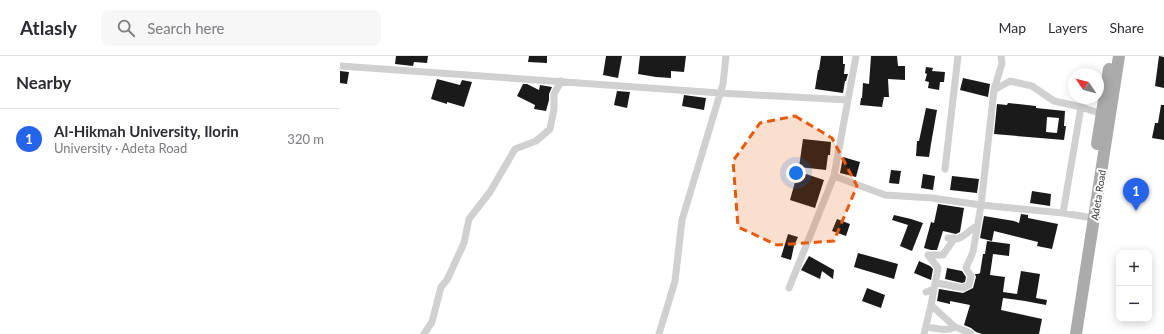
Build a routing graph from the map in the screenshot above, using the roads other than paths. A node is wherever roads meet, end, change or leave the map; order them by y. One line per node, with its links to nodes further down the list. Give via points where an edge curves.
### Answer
1 (726, 56): 10 (street)
2 (856, 56): 11 (street)
3 (958, 56): 14 (street)
4 (1001, 56): 9 (street, via 1002,63)
5 (1111, 56): 13 (main road, Adeta Road)
6 (1119, 56): 31 (main road, Adeta Road)
7 (340, 66): 8 (street)
8 (561, 81): 10 (street); 27 (street, via 554,94 550,129 536,140 515,149 490,192 469,219 464,243 441,288 432,322)
9 (994, 90): 12 (street, via 1010,81 1032,86 1054,101); 16 (street)
10 (720, 93): 11 (street); 28 (street, via 682,220 675,281)
11 (848, 100): 15 (street)
12 (1080, 107): 13 (street); 17 (street)
13 (1102, 114): 18 (main road, Adeta Road)
14 (945, 169)
15 (834, 176): 16 (street, via 885,195 932,198); 22 (street)
16 (981, 206): 17 (street); 19 (street)
17 (1063, 214): 18 (street)
18 (1087, 217): 30 (main road, Adeta Road)
19 (977, 226): 21 (street, via 960,238 951,238 952,242 943,255 928,255 938,268); 21 (street, via 966,268 971,276 969,285 963,288)
20 (942, 269): 21 (street)
21 (935, 282): 23 (street); 24 (street)
22 (789, 288)
23 (926, 292)
24 (931, 305): 25 (street); 26 (street)
25 (955, 328): 26 (street); 29 (street)
26 (925, 330)
27 (424, 334)
28 (659, 334)
29 (971, 334)
30 (1069, 334)
31 (1076, 334)

